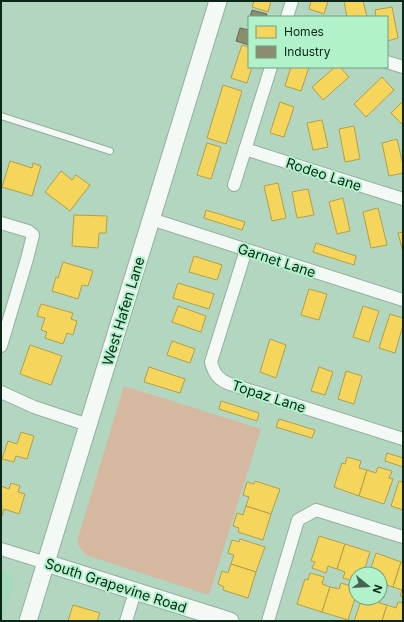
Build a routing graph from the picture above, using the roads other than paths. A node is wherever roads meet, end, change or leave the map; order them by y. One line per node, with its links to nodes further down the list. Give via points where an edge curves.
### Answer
1 (218, 1): 12 (main road, West Hafen Lane)
2 (292, 1): 3 (street)
3 (287, 16)
4 (388, 62): 5 (street)
5 (403, 67)
6 (271, 68): 8 (street)
7 (1, 116): 9 (lane)
8 (245, 149): 10 (street); 11 (street, Rodeo Lane)
9 (110, 151)
10 (234, 185)
11 (403, 199)
12 (151, 220): 14 (street, Garnet Lane); 18 (main road, West Hafen Lane)
13 (1, 223): 16 (street, via 33,235)
14 (246, 250): 15 (street, Garnet Lane); 19 (street, Topaz Lane, via 211,362 213,371 221,380 230,384)
15 (403, 300)
16 (1, 346)
17 (1, 392): 18 (street)
18 (88, 426): 22 (main road, West Hafen Lane)
19 (403, 439)
20 (403, 538): 27 (street, via 316,510 298,520)
21 (1, 549): 22 (street, South Grapevine Road)
22 (46, 563): 23 (main road, South Grapevine Road); 24 (main road, West Hafen Lane)
23 (135, 592): 25 (street); 26 (main road, South Grapevine Road)
24 (28, 621)
25 (126, 621)
26 (230, 621)
27 (268, 621)

